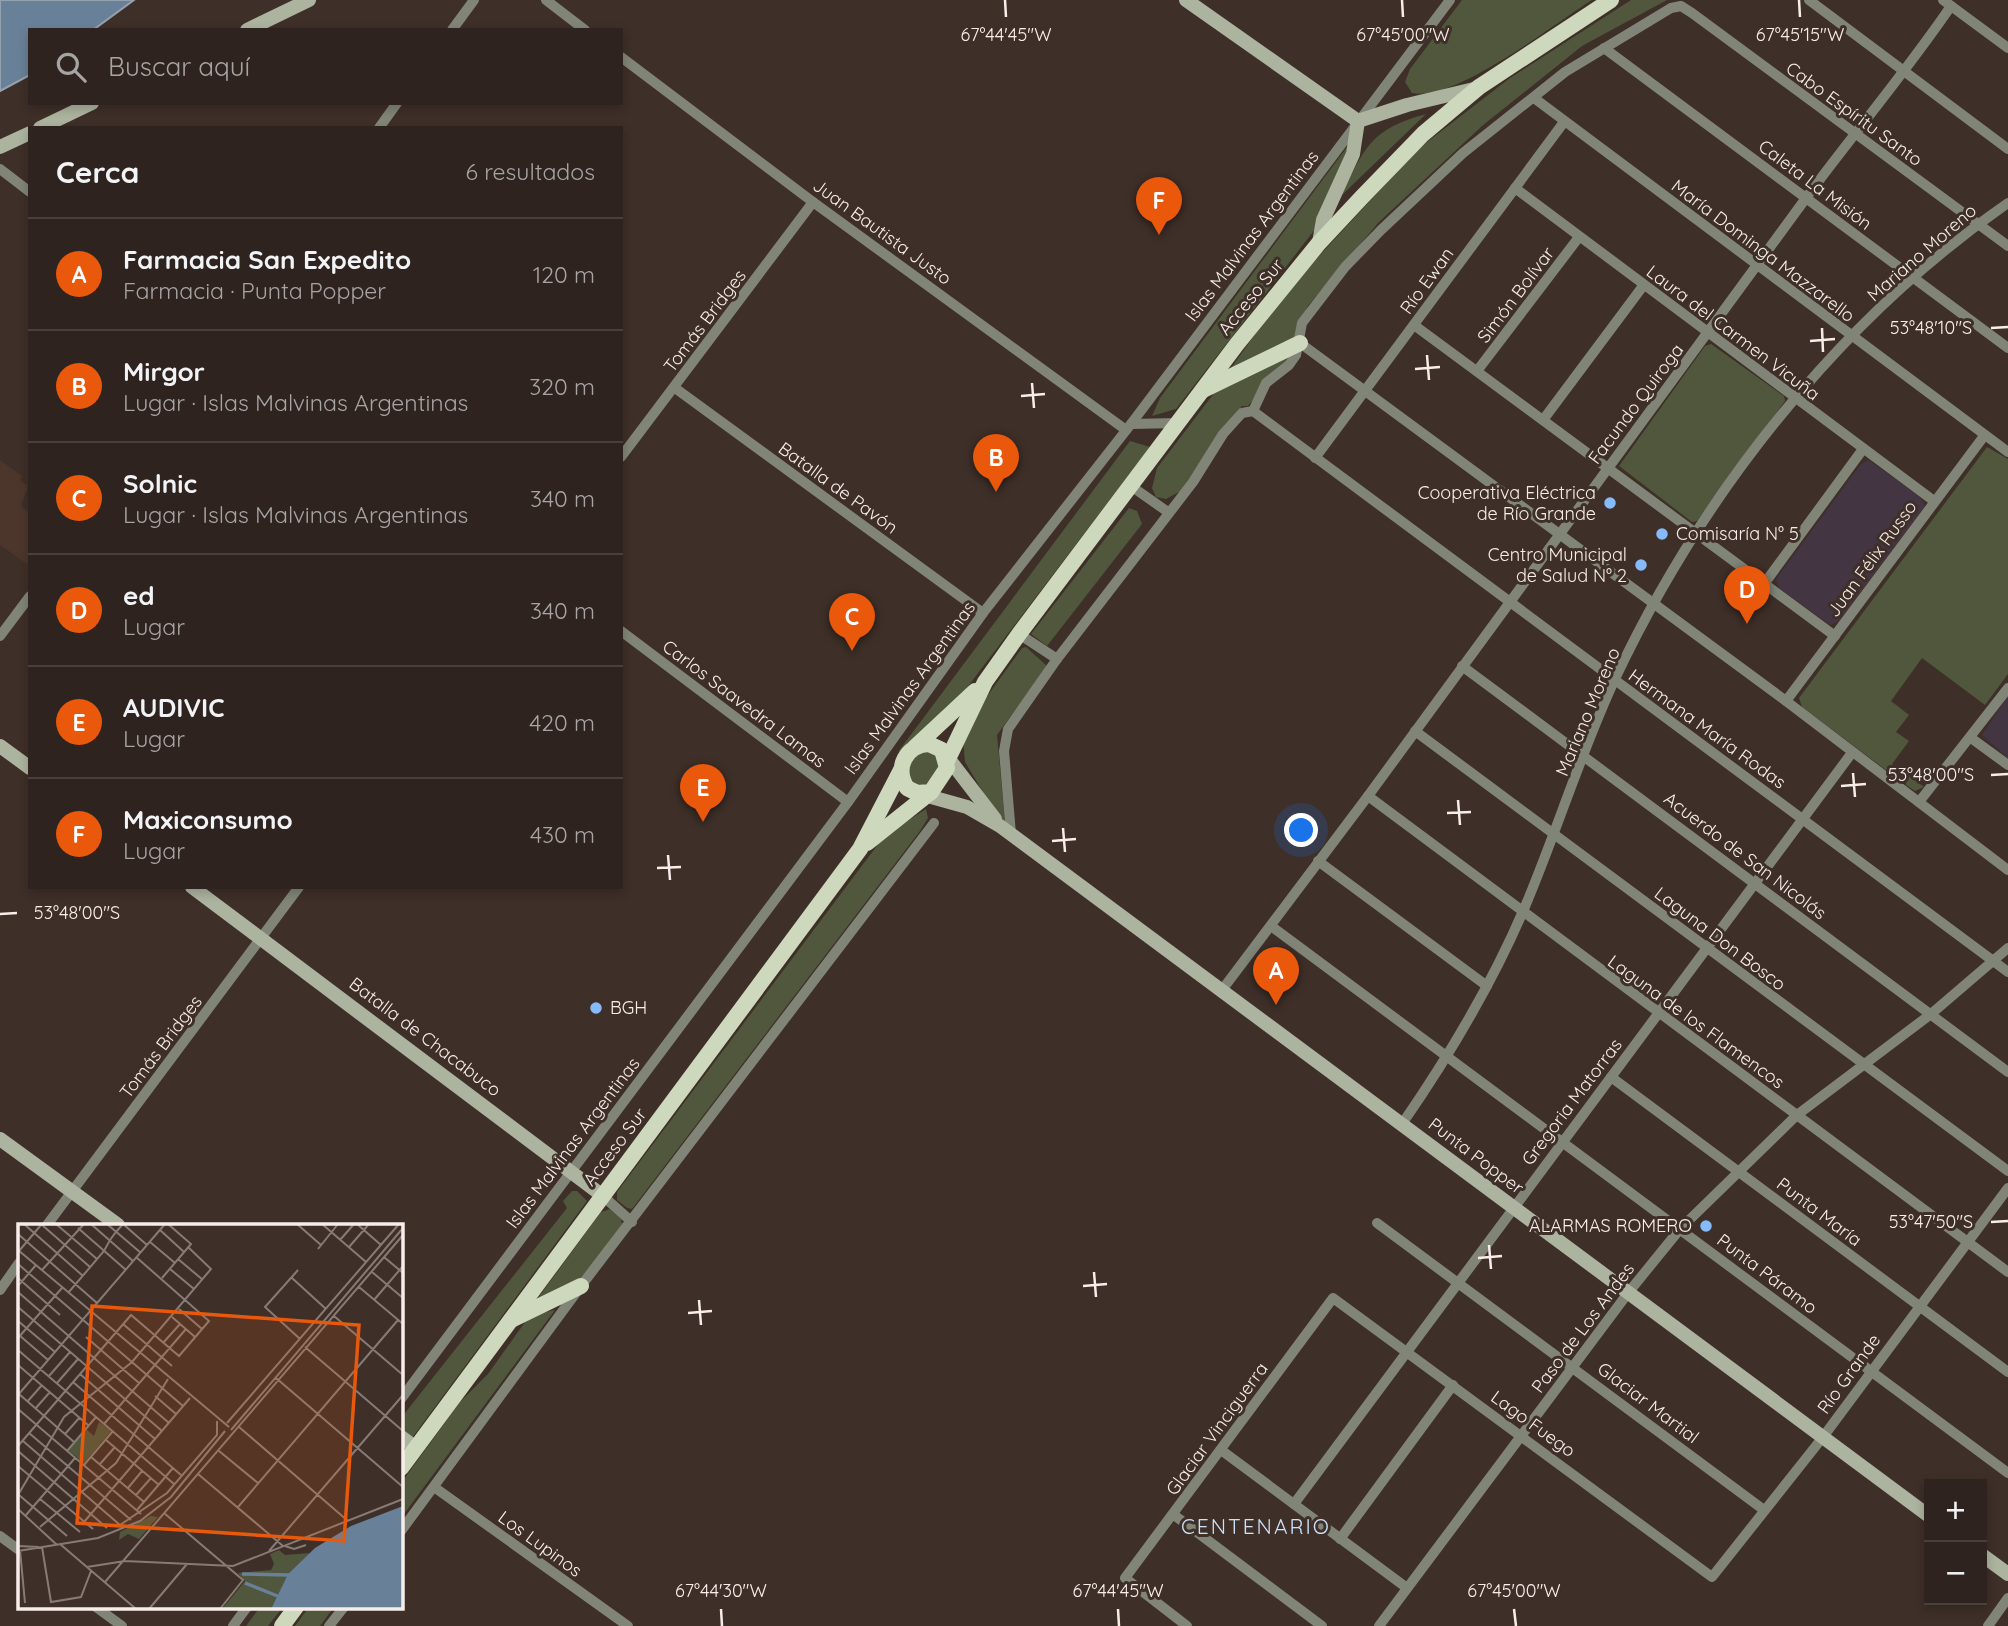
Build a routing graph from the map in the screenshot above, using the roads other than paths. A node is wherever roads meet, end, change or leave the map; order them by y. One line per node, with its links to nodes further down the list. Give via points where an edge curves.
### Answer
1 (309, 0): 9 (street)
2 (474, 0): 10 (street)
3 (546, 0): 11 (street)
4 (1186, 0): 20 (street)
5 (1450, 0): 20 (street, Islas Malvinas Argentinas)
6 (1611, 0): 16 (main road, Acceso Sur)
7 (1809, 0): 15 (street)
8 (1947, 3): 13 (street); 15 (street, Facundo Quiroga)
9 (251, 28)
10 (453, 28)
11 (582, 28)
12 (1604, 48): 17 (street); 25 (street, Cabo Espíritu Santo, via 1656,15 1681,6); 31 (street, Caleta La Misión)
13 (2008, 48)
14 (623, 59): 32 (street, Juan Bautista Justo)
15 (1905, 73): 25 (street, Facundo Quiroga); 27 (street)
16 (1479, 87): 20 (street); 36 (main road, Acceso Sur, via 1423,134)
17 (1534, 98): 21 (street, María Dominga Mazzarello); 44 (street, via 1463,153 1345,267 1302,323)
18 (88, 105): 22 (street)
19 (396, 105): 23 (street)
20 (1358, 121): 36 (street, via 1353,154 1323,220); 54 (street, Islas Malvinas Argentinas)
21 (1564, 122): 29 (street, Río Ewan); 38 (street, María Dominga Mazzarello)
22 (44, 126)
23 (380, 126)
24 (28, 134): 26 (street)
25 (1853, 134): 31 (street, Facundo Quiroga); 34 (street, Cabo Espíritu Santo)
26 (0, 147)
27 (2008, 149)
28 (0, 169): 30 (street)
29 (1515, 188): 35 (street, Laura del Carmen Vicuña); 41 (street, Río Ewan)
30 (28, 190)
31 (1806, 198): 38 (street, Facundo Quiroga); 39 (street, Caleta La Misión)
32 (813, 202): 47 (street, Tomás Bridges); 54 (street, Juan Bautista Justo)
33 (2008, 203): 34 (street, Mariano Moreno)
34 (1978, 223): 37 (street, Cabo Espíritu Santo); 39 (street, Mariano Moreno)
35 (1579, 237): 40 (street, Laura del Carmen Vicuña); 46 (street, Simón Bolívar)
36 (1319, 243): 48 (main road, Acceso Sur)
37 (2008, 246)
38 (1757, 265): 42 (street, Facundo Quiroga); 43 (street, María Dominga Mazzarello)
39 (1913, 278): 43 (street, Mariano Moreno); 45 (street, Caleta La Misión)
40 (1643, 286): 42 (street, Laura del Carmen Vicuña); 52 (street)
41 (1414, 325): 46 (street); 49 (street, Río Ewan)
42 (1708, 333): 50 (street, Laura del Carmen Vicuña); 60 (street, Facundo Quiroga)
43 (1851, 336): 50 (street, Mariano Moreno); 55 (street, María Dominga Mazzarello)
44 (1300, 343): 48 (main road); 49 (street); 51 (street, via 1289,365 1262,389)
45 (2008, 348)
46 (1477, 371): 52 (street)
47 (675, 388): 58 (street, Tomás Bridges); 70 (street, Batalla de Pavón)
48 (1201, 391): 53 (main road, Acceso Sur)
49 (1365, 391): 59 (street, Río Ewan); 64 (street)
50 (1797, 399): 56 (street, Laura del Carmen Vicuña); 65 (street, Mariano Moreno, via 1743,465)
51 (1253, 411): 59 (street, Hermana María Rodas); 63 (street, via 1235,419)
52 (1543, 420): 60 (street)
53 (1178, 423): 54 (street); 61 (main road, Acceso Sur)
54 (1128, 427): 70 (street, Islas Malvinas Argentinas)
55 (1984, 436): 57 (street, María Dominga Mazzarello); 62 (street, Juan Félix Russo)
56 (1863, 449): 62 (street, Laura del Carmen Vicuña); 66 (street)
57 (2008, 453)
58 (623, 454)
59 (1315, 458): 68 (street, Hermana María Rodas)
60 (1608, 468): 64 (street, Facundo Quiroga); 65 (street)
61 (1131, 486): 63 (street); 72 (main road, Acceso Sur)
62 (1934, 501): 74 (street, Juan Félix Russo)
63 (1168, 512): 75 (street)
64 (1557, 534): 68 (street, Facundo Quiroga); 69 (street)
65 (1696, 534): 66 (street); 69 (street, Mariano Moreno)
66 (1764, 584): 74 (street)
67 (28, 599): 73 (street)
68 (1509, 602): 76 (street, Facundo Quiroga); 77 (street, Hermana María Rodas)
69 (1654, 605): 77 (street, Mariano Moreno); 80 (street)
70 (983, 613): 93 (street, Islas Malvinas Argentinas)
71 (623, 633): 93 (street, Carlos Saavedra Lamas)
72 (1018, 634): 75 (street); 78 (main road, Acceso Sur)
73 (0, 636)
74 (1835, 636): 80 (street, Juan Félix Russo)
75 (1057, 659): 99 (street, via 1004,740)
76 (1462, 666): 81 (street, Facundo Quiroga); 87 (street, Acuerdo de San Nicolás)
77 (1615, 680): 87 (street, Mariano Moreno); 96 (street, Hermana María Rodas)
78 (985, 682): 84 (main road, Acceso Sur); 86 (main road, Acceso Sur)
79 (2008, 688): 82 (street)
80 (1786, 701): 85 (street)
81 (1415, 731): 92 (street, Facundo Quiroga); 100 (street, Laguna Don Bosco)
82 (1971, 738): 88 (street); 94 (street)
83 (0, 746): 89 (street)
84 (913, 748): 86 (main road, via 929,744); 90 (main road)
85 (1851, 754): 94 (street); 96 (street, Gregoria Matorras)
86 (946, 756): 91 (main road, via 944,775); 99 (street, Punta Popper)
87 (1584, 757): 100 (street, Mariano Moreno); 104 (street, Acuerdo de San Nicolás)
88 (2008, 765)
89 (28, 767)
90 (901, 770): 91 (main road, via 907,788); 101 (main road, Acceso Sur)
91 (925, 794): 95 (street, Punta Popper); 98 (main road, Acceso Sur)
92 (1368, 796): 102 (street, Facundo Quiroga); 107 (street, Laguna de los Flamencos)
93 (848, 802): 126 (street, Islas Malvinas Argentinas)
94 (1919, 802): 103 (street)
95 (967, 807): 98 (street, via 925,807); 99 (street, Punta Popper)
96 (1804, 820): 104 (street, Gregoria Matorras); 112 (street, Hermana María Rodas)
97 (934, 823): 133 (street)
98 (885, 827): 101 (main road, Acceso Sur)
99 (1006, 830): 115 (street, Punta Popper)
100 (1555, 834): 107 (street, Mariano Moreno); 110 (street, Laguna Don Bosco)
101 (860, 849): 131 (main road, Acceso Sur)
102 (1318, 861): 108 (street, Facundo Quiroga); 114 (street)
103 (2008, 870)
104 (1755, 884): 110 (street, Gregoria Matorras); 117 (street, Acuerdo de San Nicolás)
105 (195, 889): 109 (street, Batalla de Chacabuco)
106 (298, 889): 109 (street, Tomás Bridges)
107 (1523, 912): 114 (street, Mariano Moreno); 116 (street, Laguna de los Flamencos)
108 (1271, 926): 115 (street, Facundo Quiroga); 118 (street, Punta Páramo)
109 (261, 938): 126 (street, Batalla de Chacabuco); 130 (street, Tomás Bridges)
110 (1706, 948): 116 (street, Gregoria Matorras); 119 (street, Laguna Don Bosco)
111 (2008, 948): 112 (street, Paso de Los Andes)
112 (1994, 962): 113 (street, Hermana María Rodas); 117 (street, Paso de Los Andes)
113 (2008, 972)
114 (1488, 986): 118 (street, Mariano Moreno)
115 (1222, 990): 123 (street, Punta Popper)
116 (1657, 1014): 121 (street, Gregoria Matorras); 122 (street, Laguna de los Flamencos)
117 (1931, 1014): 119 (street, Paso de Los Andes); 120 (street, Acuerdo de San Nicolás)
118 (1450, 1056): 123 (street, Mariano Moreno); 125 (street, Punta Páramo)
119 (1864, 1065): 122 (street, Paso de Los Andes); 128 (street, Laguna Don Bosco)
120 (2008, 1072)
121 (1611, 1077): 125 (street, Gregoria Matorras); 127 (street, Punta María)
122 (1797, 1115): 127 (street, Paso de Los Andes); 138 (street, Laguna de los Flamencos)
123 (1402, 1124): 132 (street, Punta Popper)
124 (0, 1139): 130 (street)
125 (1562, 1142): 132 (street, Gregoria Matorras); 137 (street, Punta Páramo)
126 (572, 1171): 131 (street, Batalla de Chacabuco); 153 (street, Islas Malvinas Argentinas)
127 (1737, 1171): 137 (street, Paso de Los Andes); 146 (street, Punta María)
128 (2008, 1171)
129 (2008, 1188): 138 (street, Río Grande)
130 (72, 1191): 135 (street, Tomás Bridges); 136 (street)
131 (603, 1196): 133 (street, Batalla de Chacabuco); 147 (main road, Acceso Sur)
132 (1513, 1208): 141 (street, Gregoria Matorras); 144 (street, Punta Popper)
133 (632, 1222): 142 (street)
134 (1377, 1223): 141 (street, Glaciar Martial)
135 (48, 1224)
136 (117, 1224)
137 (1679, 1229): 144 (street, Paso de Los Andes); 150 (street, Punta Páramo)
138 (1966, 1241): 140 (street, Laguna de los Flamencos); 146 (street, Río Grande)
139 (18, 1264): 143 (street)
140 (2008, 1272)
141 (1459, 1282): 148 (street, Gregoria Matorras); 149 (street, Glaciar Martial)
142 (581, 1286): 147 (main road); 161 (street)
143 (0, 1290)
144 (1628, 1293): 149 (street, Paso de Los Andes); 155 (street, Punta Popper)
145 (1333, 1298): 148 (street, Lago Fuego); 158 (street, Glaciar Vinciguerra)
146 (1918, 1306): 150 (street, Río Grande); 151 (street, Punta María)
147 (509, 1321): 157 (main road, Acceso Sur)
148 (1407, 1352): 152 (street, Lago Fuego); 162 (street, Gregoria Matorras)
149 (1572, 1366): 154 (street, Paso de Los Andes); 163 (street, Glaciar Martial)
150 (1871, 1371): 155 (street, Río Grande); 160 (street, Punta Páramo)
151 (2008, 1372)
152 (1453, 1385): 154 (street, Lago Fuego); 168 (street)
153 (402, 1398)
154 (1522, 1435): 172 (street, Lago Fuego); 173 (street, Paso de Los Andes)
155 (1823, 1437): 163 (street, Río Grande); 164 (street, Punta Popper)
156 (402, 1438): 157 (street)
157 (416, 1448): 159 (main road, Acceso Sur)
158 (1221, 1450): 162 (street); 165 (street, Glaciar Vinciguerra)
159 (402, 1467)
160 (2008, 1473)
161 (434, 1487): 166 (street); 183 (street, Los Lupinos)
162 (1294, 1504): 168 (street)
163 (1764, 1510): 172 (street, Río Grande)
164 (1924, 1512)
165 (1174, 1515): 184 (street, Glaciar Vinciguerra, via 1125,1578); 185 (street)
166 (402, 1530)
167 (0, 1536): 169 (street)
168 (1340, 1538): 173 (street)
169 (18, 1549)
170 (1987, 1559): 171 (street)
171 (2008, 1574)
172 (1712, 1577)
173 (1407, 1588): 186 (street, Paso de Los Andes)
174 (2008, 1598): 187 (street)
175 (97, 1608): 179 (street)
176 (246, 1608): 180 (street)
177 (295, 1608): 181 (main road)
178 (343, 1608): 182 (street)
179 (122, 1626)
180 (233, 1626)
181 (282, 1626)
182 (329, 1626)
183 (628, 1626)
184 (1187, 1626)
185 (1322, 1626)
186 (1379, 1626)
187 (1988, 1626)

